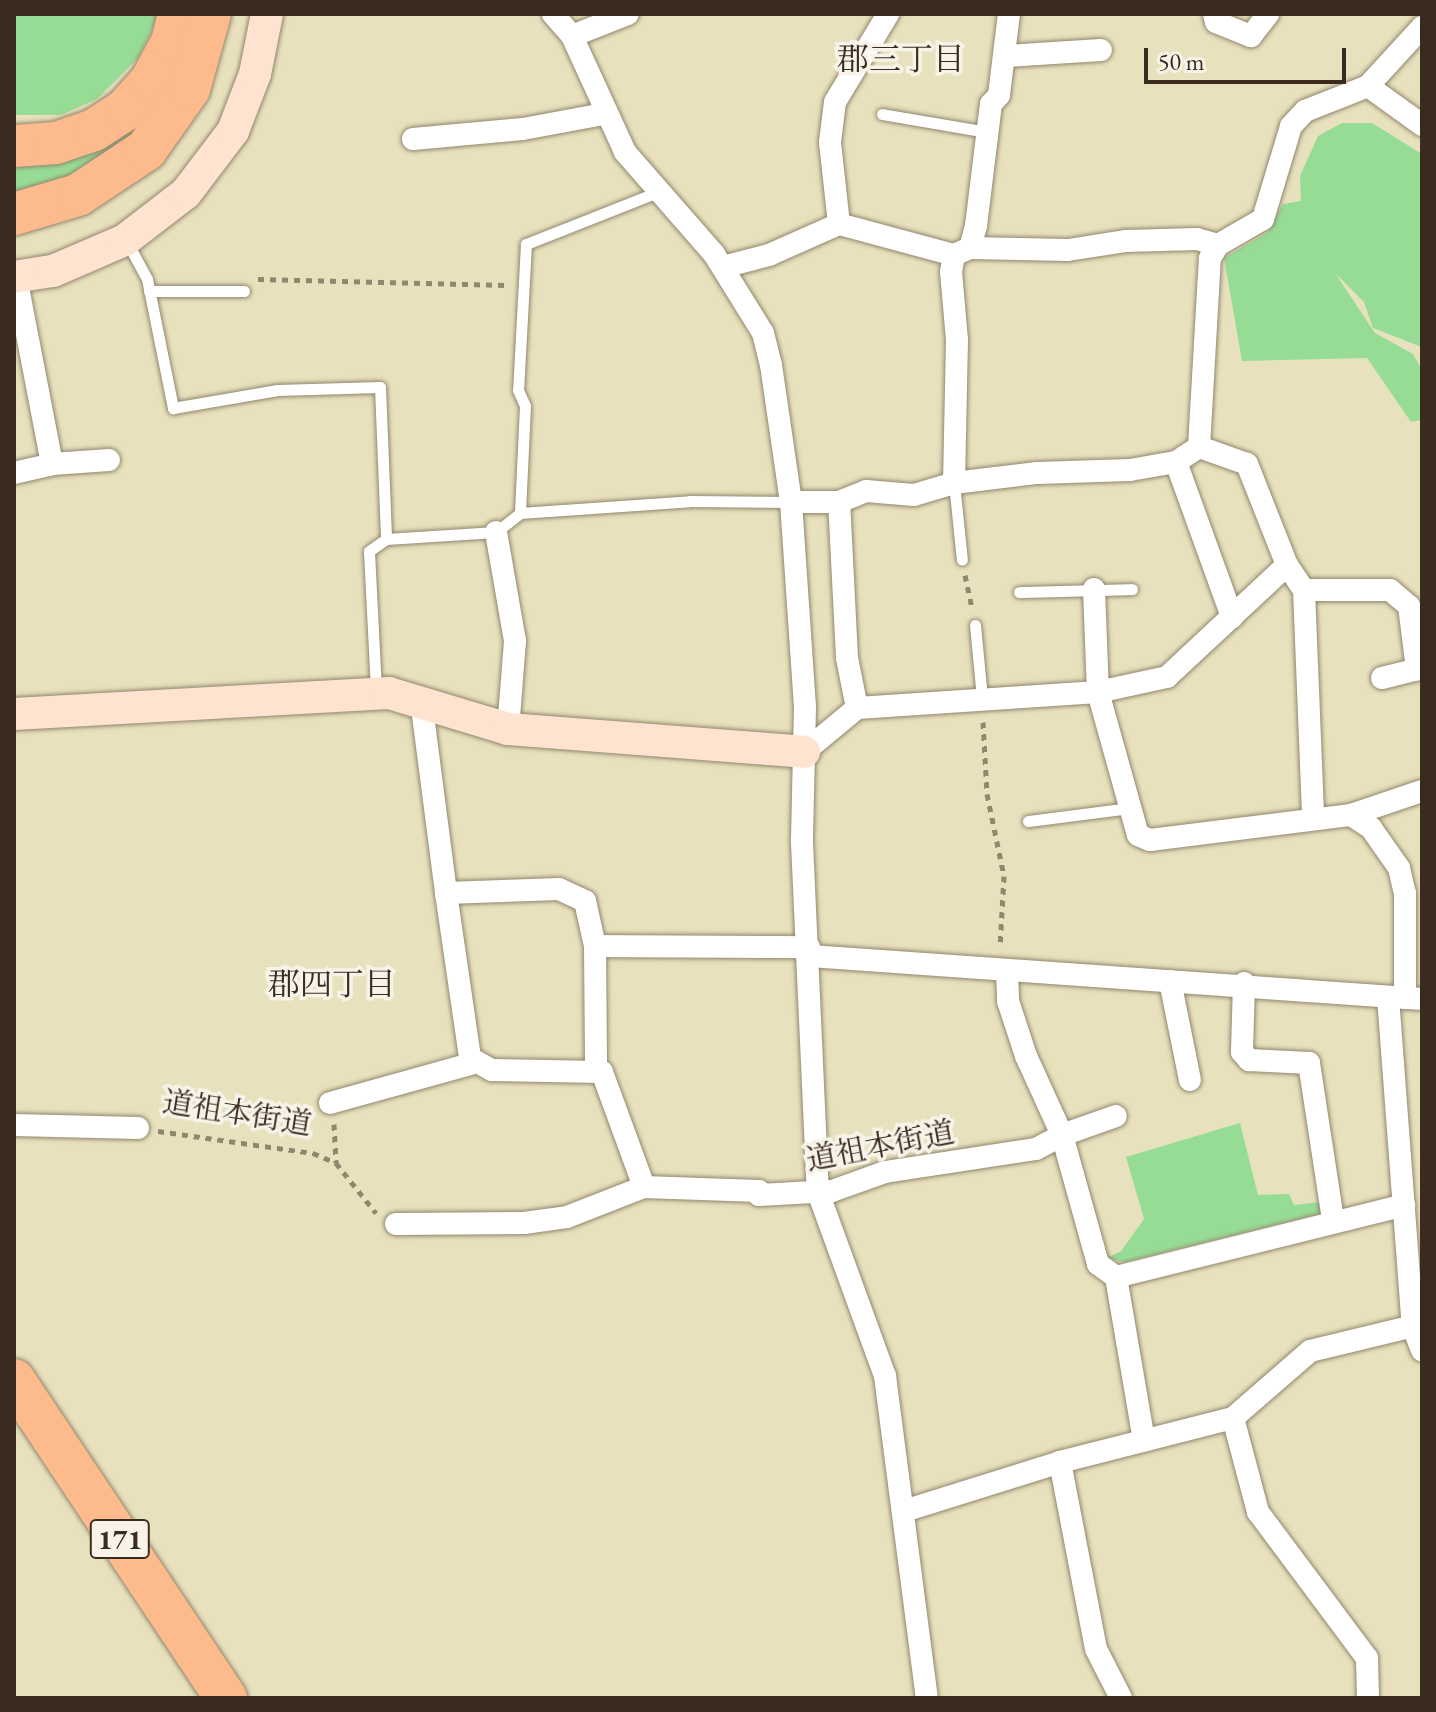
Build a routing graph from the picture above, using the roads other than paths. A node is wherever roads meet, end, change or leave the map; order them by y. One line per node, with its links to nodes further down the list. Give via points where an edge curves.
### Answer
1 (179, 14): 20 (highway, via 172,42 151,81 125,110 94,130 56,143)
2 (210, 14): 22 (highway, via 189,89 146,150 78,195)
3 (267, 14): 24 (street, via 255,74 233,131 186,193)
4 (553, 14): 11 (street)
5 (628, 14): 11 (street)
6 (888, 14): 23 (street, via 835,102 830,142)
7 (1009, 14): 13 (street)
8 (1214, 14): 9 (street, via 1216,22 1251,36)
9 (1268, 14)
10 (1422, 27): 14 (street)
11 (572, 36): 15 (street)
12 (1101, 50): 13 (street)
13 (1006, 56): 18 (street)
14 (1368, 86): 17 (street); 25 (street, via 1305,111 1291,126 1263,219)
15 (604, 114): 19 (street, via 523,129); 21 (street, via 625,152)
16 (882, 114): 18 (lane)
17 (1422, 125)
18 (987, 132): 26 (street)
19 (413, 139)
20 (14, 146)
21 (658, 192): 27 (street); 39 (lane, via 526,244 518,390 525,406)
22 (14, 214)
23 (839, 224): 26 (street); 27 (street, via 769,255)
24 (125, 240): 28 (street, via 53,271); 29 (lane, via 142,265)
25 (1218, 245): 26 (street, via 1197,239); 31 (street, via 1210,258)
26 (962, 252): 36 (street)
27 (723, 267): 37 (street, via 763,333)
28 (15, 277): 34 (street)
29 (149, 291): 30 (lane); 41 (lane, via 173,408 277,390 380,387)
30 (244, 291)
31 (1199, 447): 33 (street); 43 (street, via 1247,464)
32 (109, 460): 34 (street)
33 (1176, 462): 36 (street); 48 (street)
34 (52, 464): 35 (street)
35 (14, 473)
36 (954, 483): 38 (street, via 914,495 866,491); 42 (lane)
37 (791, 502): 38 (street); 39 (lane, via 690,501); 59 (street)
38 (839, 502): 56 (street, via 847,658)
39 (520, 513): 40 (lane)
40 (496, 532): 41 (lane); 58 (street, via 515,641)
41 (386, 539): 53 (lane, via 369,551)
42 (962, 560)
43 (1287, 565): 46 (street); 48 (street)
44 (1094, 589): 45 (lane); 47 (lane); 52 (street)
45 (1132, 589)
46 (1304, 590): 50 (street, via 1390,590 1409,606); 63 (street)
47 (1019, 592)
48 (1232, 617): 52 (street, via 1167,677)
49 (975, 625): 54 (lane)
50 (1419, 668): 51 (street)
51 (1382, 678)
52 (1098, 692): 54 (street); 61 (street)
53 (376, 693): 55 (street); 57 (street)
54 (982, 698): 56 (street)
55 (421, 700): 58 (street); 65 (street)
56 (857, 708): 59 (street)
57 (14, 714)
58 (508, 729): 59 (street)
59 (804, 752): 67 (street, via 802,843)
60 (1422, 791): 62 (street)
61 (1130, 808): 63 (street, via 1138,835 1150,840); 64 (lane)
62 (1351, 815): 63 (street); 71 (street, via 1371,828 1399,868 1405,893)
63 (1313, 818)
64 (1028, 821)
65 (446, 893): 66 (street, via 572,893 585,901); 72 (street)
66 (595, 946): 67 (street); 73 (street)
67 (810, 951): 68 (street); 81 (street)
68 (1003, 970): 69 (street); 79 (street, via 1021,1042)
69 (1170, 981): 70 (street); 74 (street)
70 (1244, 983): 71 (street); 83 (street, via 1242,1052 1249,1060 1309,1063)
71 (1405, 998): 82 (street)
72 (474, 1063): 73 (street, via 492,1070); 75 (street)
73 (596, 1070): 80 (street, via 602,1072)
74 (1190, 1080)
75 (330, 1103)
76 (1116, 1116): 79 (street, 道祖本街道)
77 (14, 1125): 78 (street, 道祖本街道)
78 (138, 1128)
79 (1062, 1135): 81 (street, 道祖本街道, via 1036,1149 885,1172); 85 (street, via 1098,1264)
80 (644, 1187): 81 (street, 道祖本街道, via 759,1195); 84 (street, 道祖本街道, via 567,1217 524,1223)
81 (818, 1192): 92 (street, via 885,1376)
82 (1404, 1205): 83 (street); 86 (street)
83 (1333, 1220): 85 (street)
84 (396, 1224)
85 (1116, 1277): 90 (street)
86 (1418, 1326): 87 (street); 89 (street, via 1310,1351)
87 (1422, 1350)
88 (14, 1380): 93 (highway, 171)
89 (1233, 1418): 90 (street); 96 (street, via 1258,1512 1367,1658)
90 (1144, 1441): 91 (street)
91 (1060, 1462): 92 (street); 95 (street, via 1096,1649)
92 (904, 1511): 94 (street)
93 (226, 1698)
94 (927, 1698)
95 (1121, 1698)
96 (1368, 1698)

